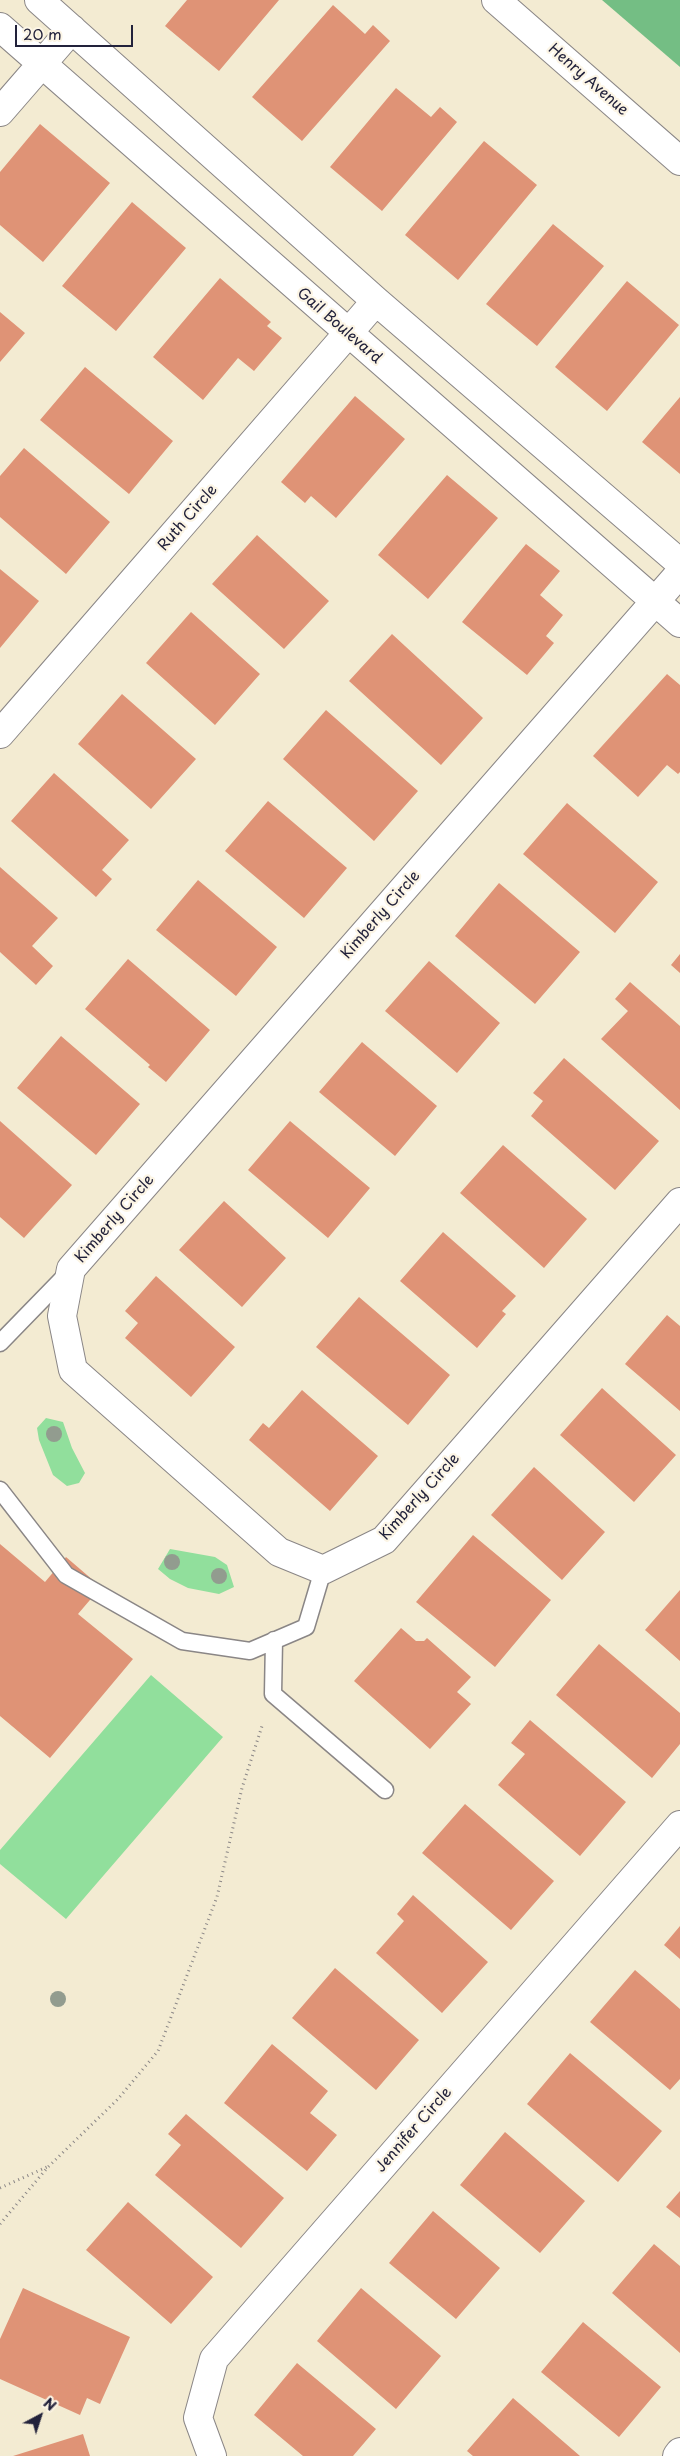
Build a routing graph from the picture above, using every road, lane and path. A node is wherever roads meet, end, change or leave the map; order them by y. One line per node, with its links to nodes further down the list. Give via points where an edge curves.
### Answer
1 (39, 0): 4 (street)
2 (496, 0): 7 (street, Henry Avenue)
3 (0, 27): 5 (street, Gail Boulevard)
4 (72, 30): 5 (street); 8 (street)
5 (42, 64): 6 (street); 9 (street, Gail Boulevard)
6 (0, 112)
7 (680, 161)
8 (376, 301): 9 (street, Ruth Circle); 10 (street)
9 (348, 334): 12 (street, Gail Boulevard); 14 (street, Ruth Circle)
10 (680, 563)
11 (680, 573): 12 (street, Kimberly Circle)
12 (656, 601): 13 (street, Gail Boulevard); 16 (street, Kimberly Circle)
13 (680, 623)
14 (0, 734)
15 (680, 1202): 19 (street, Kimberly Circle, via 384,1540)
16 (71, 1269): 17 (lane); 19 (street, Kimberly Circle, via 62,1316 73,1370 279,1552)
17 (0, 1343)
18 (0, 1490): 20 (lane, via 66,1575 182,1640 250,1651)
19 (323, 1570): 20 (lane, via 306,1627)
20 (274, 1640): 21 (lane)
21 (273, 1694): 22 (lane); 24 (path, via 242,1788 217,1897 158,2051 118,2099)
22 (385, 1790)
23 (680, 1825): 28 (street, Jennifer Circle, via 214,2360 198,2418)
24 (48, 2167): 25 (path); 26 (path)
25 (0, 2188)
26 (0, 2224)
27 (680, 2452): 29 (street)
28 (212, 2456)
29 (677, 2456)

